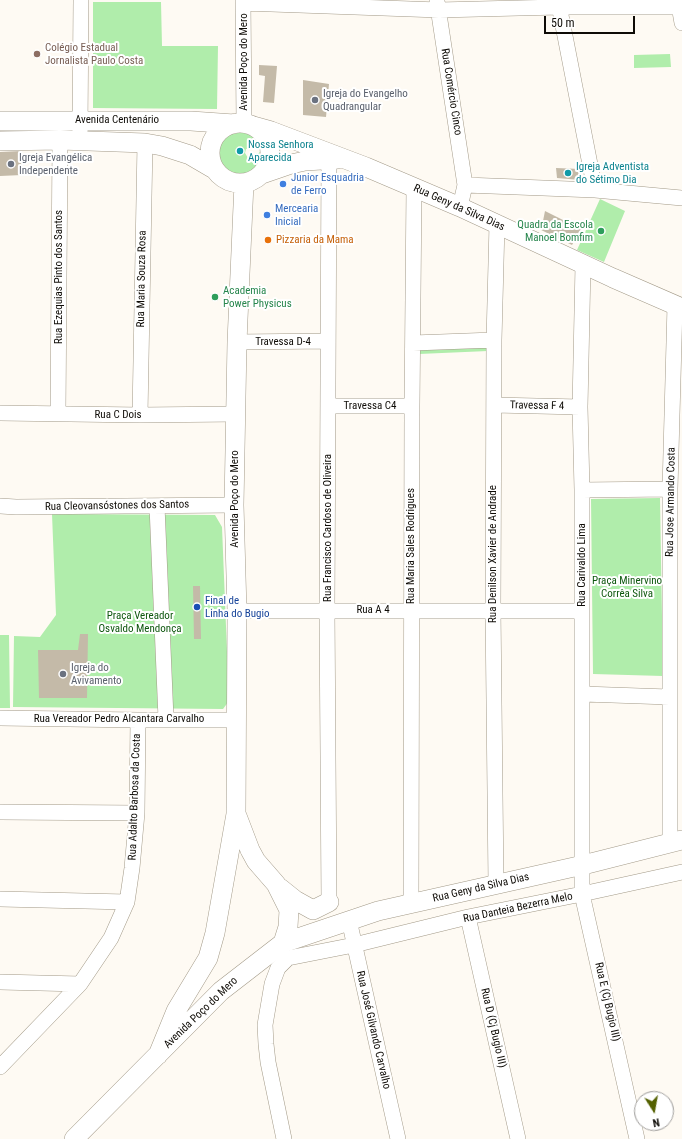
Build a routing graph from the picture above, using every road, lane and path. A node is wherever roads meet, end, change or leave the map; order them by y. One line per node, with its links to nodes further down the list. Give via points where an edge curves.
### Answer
1 (81, 0): 7 (street)
2 (243, 1): 4 (street); 9 (street, Avenida Poço do Mero)
3 (558, 4): 4 (street); 5 (street); 20 (street)
4 (438, 5): 18 (street, Rua Comércio Cinco)
5 (680, 5): 6 (street)
6 (682, 23)
7 (81, 120): 8 (main road, Avenida Centenário); 9 (main road, Avenida Centenário, via 191,121); 12 (street)
8 (0, 121)
9 (244, 125): 14 (main road, Rua Geny da Silva Dias, via 271,131); 15 (main road, via 225,127 217,133 210,150 210,160); 16 (main road, via 261,132 267,139 270,157)
10 (60, 140): 11 (main road, Avenida Centenário); 12 (main road, Avenida Centenário); 35 (street, Rua Ezequias Pinto dos Santos)
11 (0, 141)
12 (80, 141): 13 (main road, Avenida Centenário)
13 (145, 143): 15 (main road, Avenida Centenário, via 190,155); 37 (street, Rua Maria Souza Rosa)
14 (334, 157): 16 (main road, Rua Geny da Silva Dias, via 291,164); 19 (main road, Rua Geny da Silva Dias); 27 (street, Rua Francisco Cardoso de Oliveira)
15 (214, 169): 17 (main road, via 227,181)
16 (262, 174): 17 (main road)
17 (244, 183): 28 (main road, Avenida Poço do Mero)
18 (465, 185): 20 (street); 22 (street)
19 (414, 188): 22 (main road, Rua Geny da Silva Dias); 29 (street, Rua Maria Sales Rodrigues)
20 (595, 190): 21 (street)
21 (682, 198)
22 (460, 207): 23 (main road, Rua Geny da Silva Dias)
23 (497, 224): 24 (main road, Rua Geny da Silva Dias); 26 (street, Rua Denilson Xavier de Andrade)
24 (583, 265): 25 (main road, Rua Geny da Silva Dias); 33 (street, Rua Carivaldo Lima)
25 (678, 307): 38 (street, Rua Jose Armando Costa)
26 (494, 340): 29 (street); 32 (street, Rua Denilson Xavier de Andrade)
27 (328, 341): 28 (street, Travessa D-4); 30 (street, Rua Francisco Cardoso de Oliveira)
28 (237, 342): 36 (main road, Avenida Poço do Mero)
29 (413, 343): 31 (street, Rua Maria Sales Rodrigues)
30 (328, 406): 31 (street, Travessa C4); 43 (street, Rua Francisco Cardoso de Oliveira)
31 (412, 406): 44 (street, Rua Maria Sales Rodrigues)
32 (494, 406): 33 (street, Travessa F 4); 45 (street, Rua Denilson Xavier de Andrade)
33 (580, 407): 39 (street, Rua Carivaldo Lima)
34 (0, 413): 35 (street, Rua C Dois)
35 (58, 414): 37 (street, Rua C Dois)
36 (236, 414): 37 (street, Rua C Dois); 40 (main road, Avenida Poço do Mero)
37 (140, 415)
38 (670, 489): 39 (street); 48 (street, Rua Jose Armando Costa)
39 (582, 490): 47 (street, Rua Carivaldo Lima)
40 (234, 505): 42 (street, Rua Cleovansóstones dos Santos); 46 (main road, Avenida Poço do Mero)
41 (0, 506): 42 (street, Rua Cleovansóstones dos Santos)
42 (157, 506): 52 (street)
43 (327, 610): 44 (street, Rua A 4); 46 (street, Rua A 4); 66 (street, Rua Francisco Cardoso de Oliveira)
44 (411, 610): 45 (street, Rua A 4); 67 (street, Rua Maria Sales Rodrigues)
45 (493, 610): 47 (street, Rua A 4); 62 (street, Rua Denilson Xavier de Andrade)
46 (237, 611): 54 (main road, Avenida Poço do Mero)
47 (582, 611): 49 (street, Rua Carivaldo Lima)
48 (676, 611): 50 (street, Rua Jose Armando Costa)
49 (582, 694): 50 (street); 59 (street, Rua Carivaldo Lima)
50 (669, 696): 58 (street, Rua Jose Armando Costa)
51 (0, 718): 53 (street, Rua Vereador Pedro Alcantara Carvalho)
52 (166, 719): 53 (street, Rua Vereador Pedro Alcantara Carvalho); 54 (street, Rua Vereador Pedro Alcantara Carvalho)
53 (138, 720): 56 (street, Rua Adalto Barbosa da Costa)
54 (237, 720): 57 (main road, Avenida Poço do Mero)
55 (0, 812): 56 (street)
56 (137, 813): 65 (street, Rua Adalto Barbosa da Costa)
57 (236, 814): 61 (main road, Avenida Poço do Mero, via 256,861); 74 (main road, Avenida Poço do Mero, via 215,933 208,958 176,1011)
58 (676, 841): 59 (main road, Rua Geny da Silva Dias)
59 (583, 865): 62 (main road, Rua Geny da Silva Dias); 63 (street, Rua E (Cj Bugio III))
60 (682, 872): 63 (street, Rua Danteia Bezerra Melo)
61 (276, 884): 66 (main road, via 312,910); 71 (main road, Avenida Poço do Mero, via 289,910)
62 (496, 884): 67 (main road, Rua Geny da Silva Dias)
63 (582, 894): 68 (street, Rua Danteia Bezerra Melo); 80 (street, Rua E (Cj Bugio III))
64 (0, 899): 65 (street)
65 (127, 902): 73 (street, Rua Adalto Barbosa da Costa, via 111,938)
66 (329, 902)
67 (411, 904): 69 (main road, Rua Geny da Silva Dias)
68 (468, 917): 70 (street, Rua Danteia Bezerra Melo); 79 (street, Rua D (Cj Bugio III))
69 (349, 920): 70 (street, Rua José Gilvando Carvalho); 71 (main road, Rua Geny da Silva Dias)
70 (354, 945): 71 (street, Rua Danteia Bezerra Melo); 78 (street, Rua José Gilvando Carvalho)
71 (285, 950): 74 (main road, Avenida Poço do Mero, via 221,991); 77 (street, via 272,984 266,1025 268,1062)
72 (0, 982): 73 (street)
73 (80, 984): 75 (street, Rua Adalto Barbosa da Costa)
74 (158, 1055): 76 (main road, Avenida Poço do Mero)
75 (0, 1068)
76 (74, 1139)
77 (284, 1139)
78 (398, 1139)
79 (518, 1139)
80 (637, 1139)

